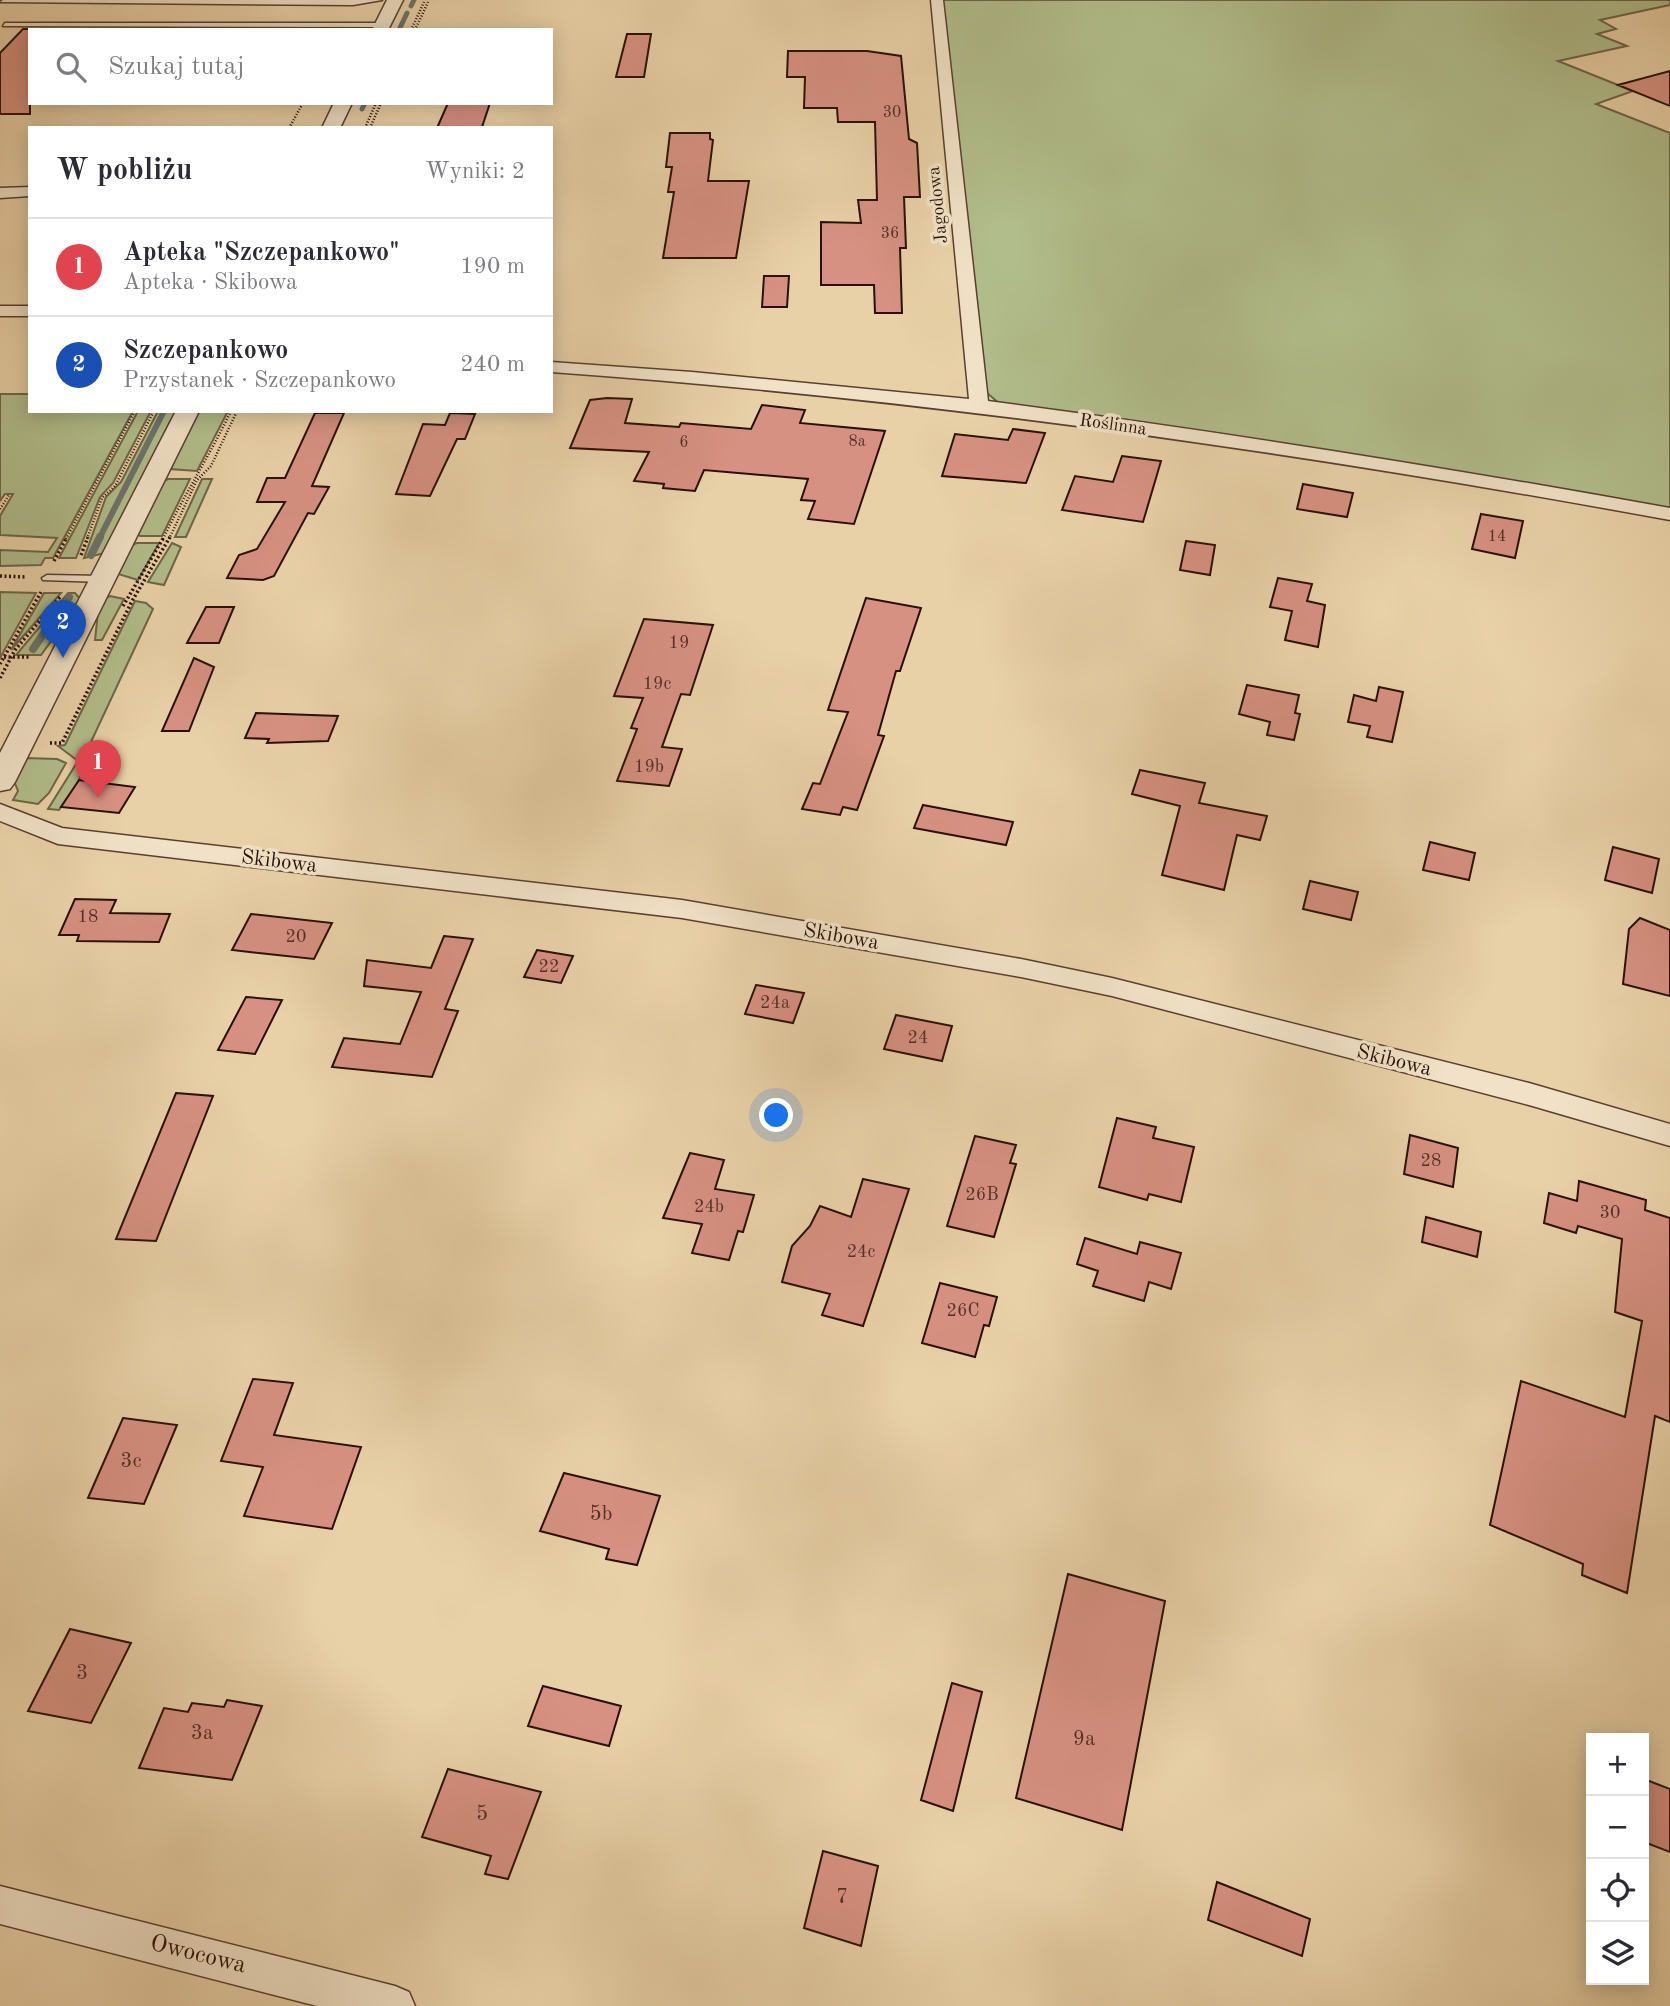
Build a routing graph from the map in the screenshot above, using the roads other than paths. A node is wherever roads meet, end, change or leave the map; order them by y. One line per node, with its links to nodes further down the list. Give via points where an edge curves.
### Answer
1 (379, 0): 4 (lane)
2 (395, 0): 6 (street)
3 (937, 0): 14 (street, Jagodowa)
4 (3, 2)
5 (5, 25): 6 (lane)
6 (381, 28)
7 (342, 105): 8 (street)
8 (332, 126)
9 (28, 191): 10 (street)
10 (0, 193)
11 (0, 311): 12 (street)
12 (28, 311)
13 (553, 367): 14 (street, Roślinna)
14 (979, 406): 16 (street, Roślinna, via 1284,449)
15 (187, 413): 18 (street)
16 (1670, 514)
17 (47, 578): 18 (lane)
18 (103, 579): 19 (street)
19 (0, 782)
20 (0, 812): 21 (street, Skibowa, via 58,836 682,909 1021,968 1529,1094)
21 (1670, 1135)
22 (0, 1905): 23 (street, Owocowa)
23 (395, 2006)

